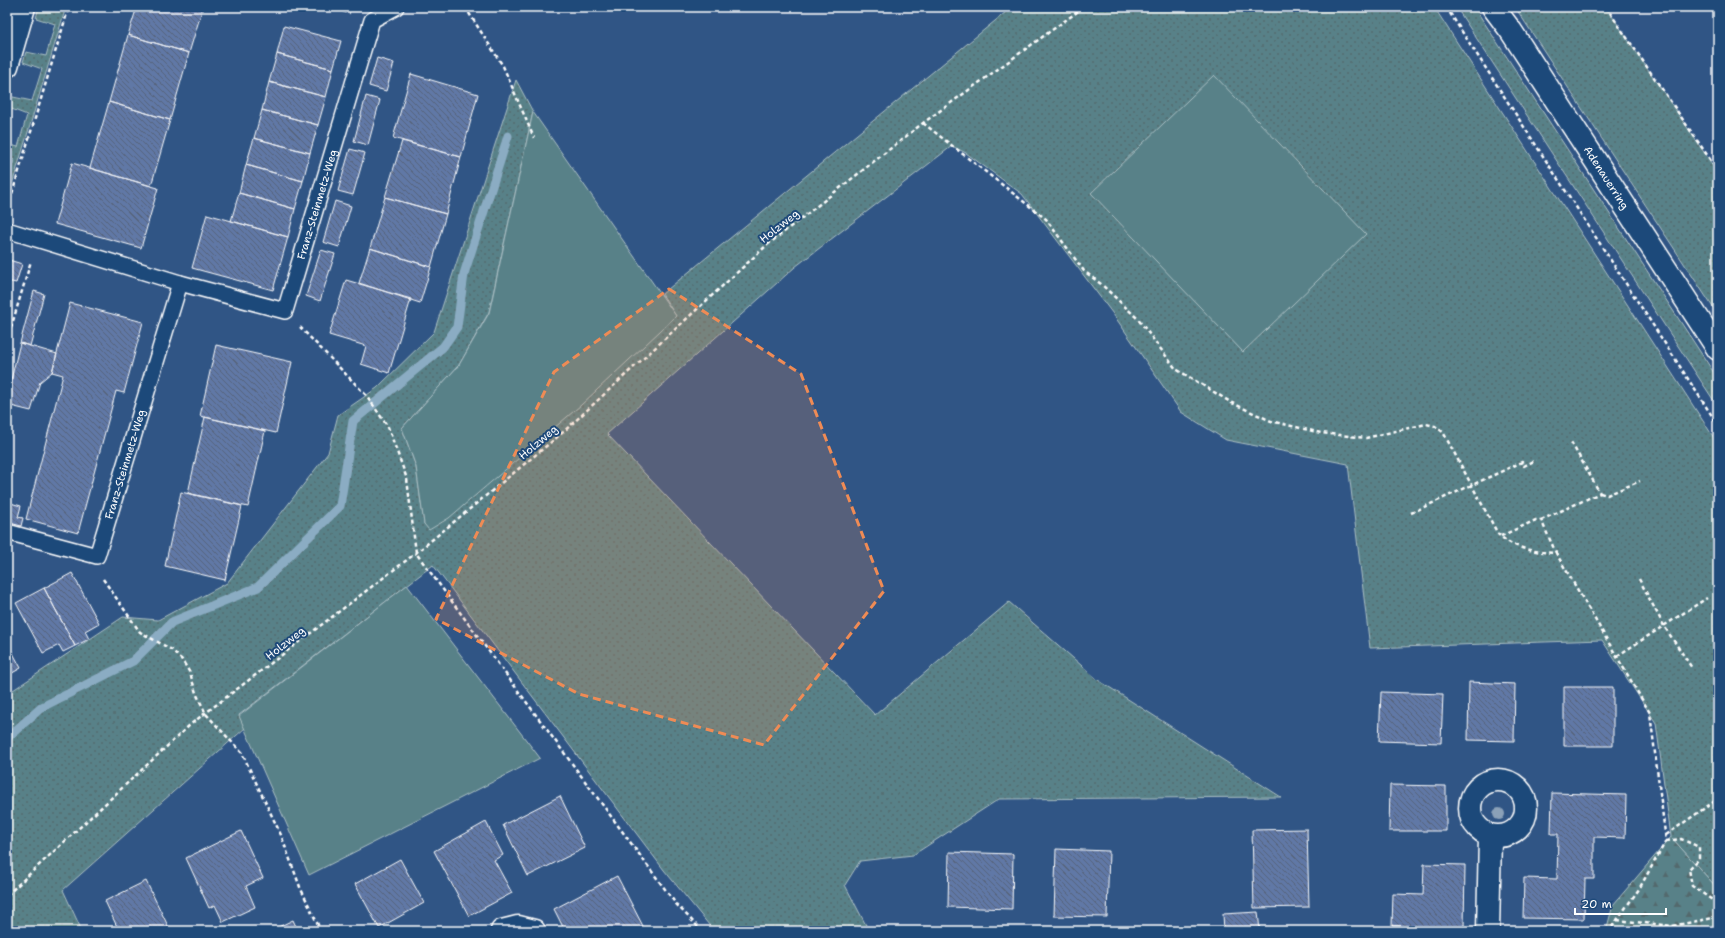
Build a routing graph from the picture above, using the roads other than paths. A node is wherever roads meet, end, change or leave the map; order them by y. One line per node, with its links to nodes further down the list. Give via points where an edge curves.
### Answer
1 (24, 7): 4 (main road)
2 (396, 7): 6 (lane, Franz-Steinmetz-Weg, via 372,20 285,311)
3 (1493, 7): 7 (main road, Adenauerring)
4 (7, 66)
5 (7, 230): 6 (lane)
6 (180, 283): 8 (lane, Franz-Steinmetz-Weg, via 97,556)
7 (1718, 349)
8 (7, 532)
9 (1490, 836): 12 (main road)
10 (502, 931): 11 (main road, via 518,927)
11 (534, 931)
12 (1488, 931)

